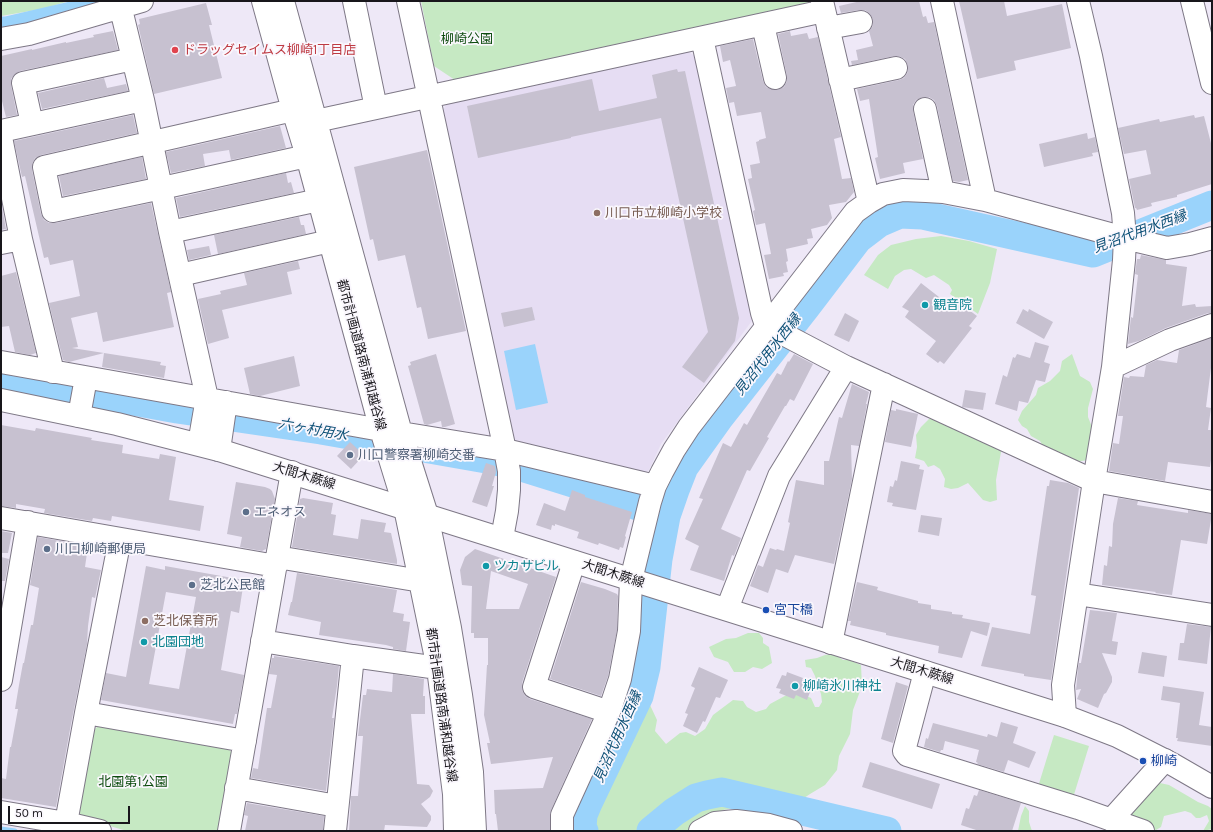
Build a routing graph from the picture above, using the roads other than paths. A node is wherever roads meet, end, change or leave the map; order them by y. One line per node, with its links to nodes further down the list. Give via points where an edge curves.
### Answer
1 (142, 1): 9 (street)
2 (263, 1): 24 (street, 都市計画道路南浦和越谷線)
3 (283, 1): 25 (street, 都市計画道路南浦和越谷線)
4 (354, 1): 22 (street)
5 (408, 1): 20 (street)
6 (942, 1): 35 (street)
7 (1078, 1): 38 (street, via 1123,213)
8 (1192, 1): 19 (street)
9 (120, 4): 14 (street, via 29,34); 15 (street)
10 (825, 14): 11 (street); 12 (street); 18 (street)
11 (861, 22)
12 (763, 25): 13 (street); 17 (street)
13 (702, 38): 20 (street); 44 (street, via 761,306)
14 (1, 39)
15 (133, 59): 21 (street); 26 (street, via 23,83)
16 (896, 68): 18 (street)
17 (775, 78)
18 (840, 80): 36 (street)
19 (1212, 83)
20 (428, 97): 22 (street); 56 (street)
21 (143, 100): 26 (street); 29 (street)
22 (376, 108): 25 (street)
23 (925, 109): 33 (street)
24 (293, 110): 29 (street); 30 (street, 都市計画道路南浦和越谷線)
25 (316, 121): 54 (street, 都市計画道路南浦和越谷線)
26 (32, 124): 27 (street)
27 (1, 131)
28 (1, 137): 31 (street)
29 (152, 143): 32 (street); 32 (street, via 44,167 53,211)
30 (307, 156): 32 (street); 34 (street, 都市計画道路南浦和越谷線)
31 (5, 179): 40 (street)
32 (162, 188): 37 (street)
33 (943, 192): 35 (street); 36 (street, via 903,190 883,194)
34 (319, 200): 37 (street); 41 (street, 都市計画道路南浦和越谷線)
35 (985, 200): 38 (street)
36 (868, 202): 44 (street, via 855,212)
37 (170, 232): 42 (street)
38 (1125, 238): 39 (street, via 1167,248); 47 (street)
39 (1212, 238)
40 (11, 241): 48 (street)
41 (330, 241): 42 (street); 54 (street, 都市計画道路南浦和越谷線)
42 (180, 276): 52 (street)
43 (1212, 325): 47 (street, via 1170,340)
44 (769, 327): 46 (street); 59 (street, via 689,426 674,450)
45 (1, 362): 48 (street)
46 (846, 367): 50 (street); 72 (street, via 779,476)
47 (1113, 367): 58 (street)
48 (53, 372): 49 (street)
49 (86, 378): 52 (street); 53 (street)
50 (884, 384): 58 (street); 75 (street)
51 (1, 400): 53 (street, 大間木蕨線)
52 (217, 400): 54 (street); 55 (street)
53 (79, 416): 55 (street, 大間木蕨線)
54 (391, 432): 56 (street); 61 (street, 都市計画道路南浦和越谷線); 62 (street, 都市計画道路南浦和越谷線)
55 (209, 447): 57 (street, 大間木蕨線)
56 (507, 459): 59 (street); 65 (street, via 509,497)
57 (292, 472): 61 (street, 大間木蕨線); 67 (street)
58 (1094, 481): 60 (street); 71 (street)
59 (650, 502): 70 (street)
60 (1212, 502)
61 (405, 508): 62 (street, 大間木蕨線); 69 (street, 都市計画道路南浦和越谷線)
62 (427, 515): 65 (street, 大間木蕨線); 96 (street, 都市計画道路南浦和越谷線, via 462,695 472,772)
63 (1, 518): 64 (street)
64 (28, 522): 66 (street); 79 (street)
65 (502, 538): 68 (street, 大間木蕨線)
66 (120, 539): 67 (street); 81 (street)
67 (276, 562): 69 (street); 74 (street)
68 (574, 562): 70 (street, 大間木蕨線); 80 (street, via 534,687)
69 (420, 581): 77 (street, 都市計画道路南浦和越谷線)
70 (637, 582): 72 (street, 大間木蕨線); 80 (street, via 620,679)
71 (1077, 594): 73 (street); 82 (street, via 1063,686)
72 (727, 610): 75 (street, 大間木蕨線)
73 (1212, 615)
74 (262, 641): 76 (street); 83 (street)
75 (831, 643): 78 (street, 大間木蕨線)
76 (353, 656): 77 (street); 87 (street)
77 (438, 668): 95 (street, 都市計画道路南浦和越谷線, via 454,794)
78 (925, 672): 82 (street, 大間木蕨線); 89 (street, via 904,751 907,755)
79 (1, 680)
80 (609, 712): 97 (street, via 562,815)
81 (86, 713): 83 (street); 90 (street)
82 (1065, 716): 84 (street, 大間木蕨線, via 1117,736)
83 (245, 741): 86 (street)
84 (1165, 760): 85 (street, 大間木蕨線); 89 (street)
85 (1212, 787)
86 (236, 788): 87 (street); 93 (street)
87 (338, 806): 94 (street)
88 (1, 812): 90 (street)
89 (1111, 820): 100 (street)
90 (64, 828): 92 (street)
91 (769, 828): 98 (street, via 736,821 715,823); 99 (street)
92 (100, 831)
93 (229, 831)
94 (335, 831)
95 (455, 831)
96 (475, 831)
97 (562, 831)
98 (700, 831)
99 (791, 831)
100 (1143, 831)

